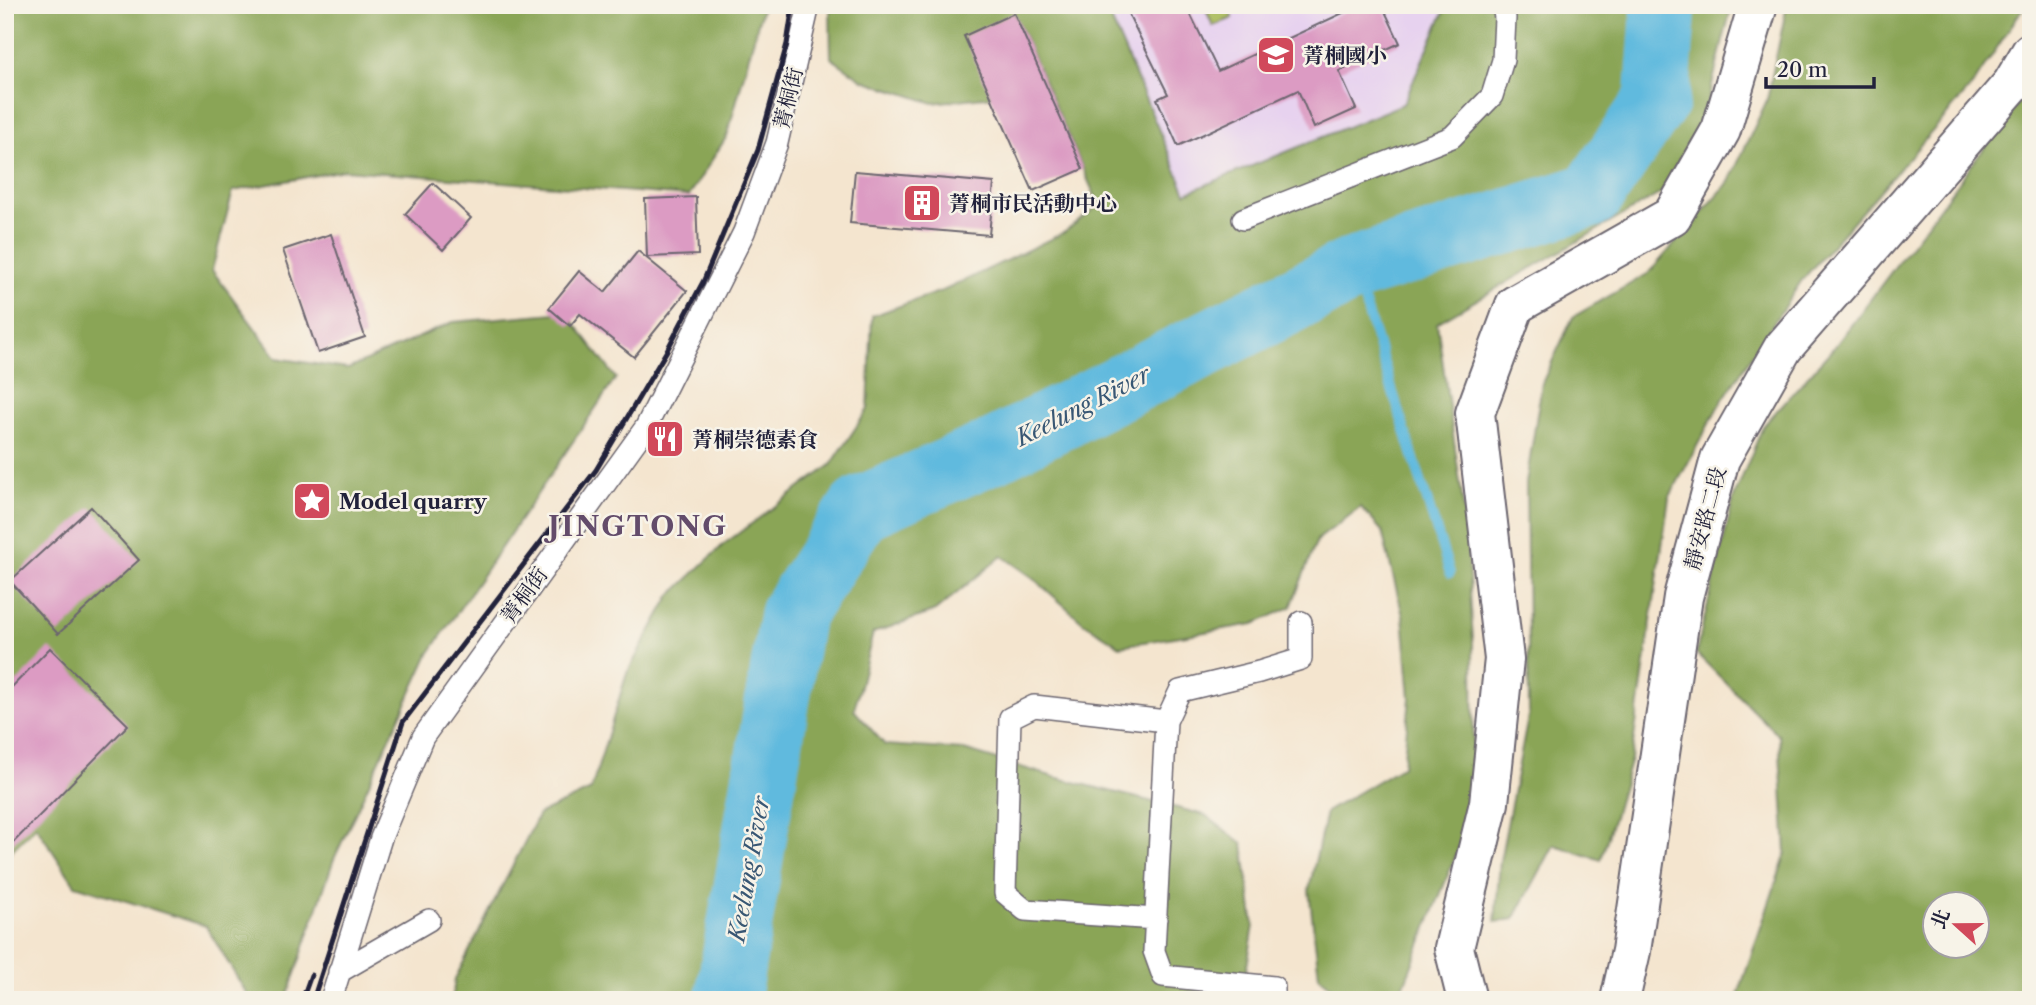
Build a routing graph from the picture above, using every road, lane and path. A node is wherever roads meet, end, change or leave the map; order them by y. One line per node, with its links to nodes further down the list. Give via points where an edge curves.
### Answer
1 (809, 5): 10 (lane, 菁桐街, via 777,143 744,232 646,427 423,737 381,838)
2 (1503, 5): 5 (lane, via 1503,60 1492,96 1452,137)
3 (1758, 5): 13 (street, via 1721,130 1672,216 1515,306 1475,413 1504,659 1489,803 1454,948)
4 (2031, 52): 14 (street, 靜安路二段, via 2012,83 1783,348 1720,459 1683,597)
5 (1243, 219)
6 (1301, 622): 7 (lane, via 1301,659 1180,691)
7 (1166, 721): 8 (lane); 8 (lane, via 1034,706 1010,718 1005,893 1025,910)
8 (1156, 919): 12 (lane, via 1154,951 1163,975 1274,987)
9 (429, 920): 10 (lane)
10 (340, 972): 11 (lane, 菁桐街)
11 (331, 1000)
12 (1273, 1000)
13 (1466, 1000)
14 (1620, 1000)

